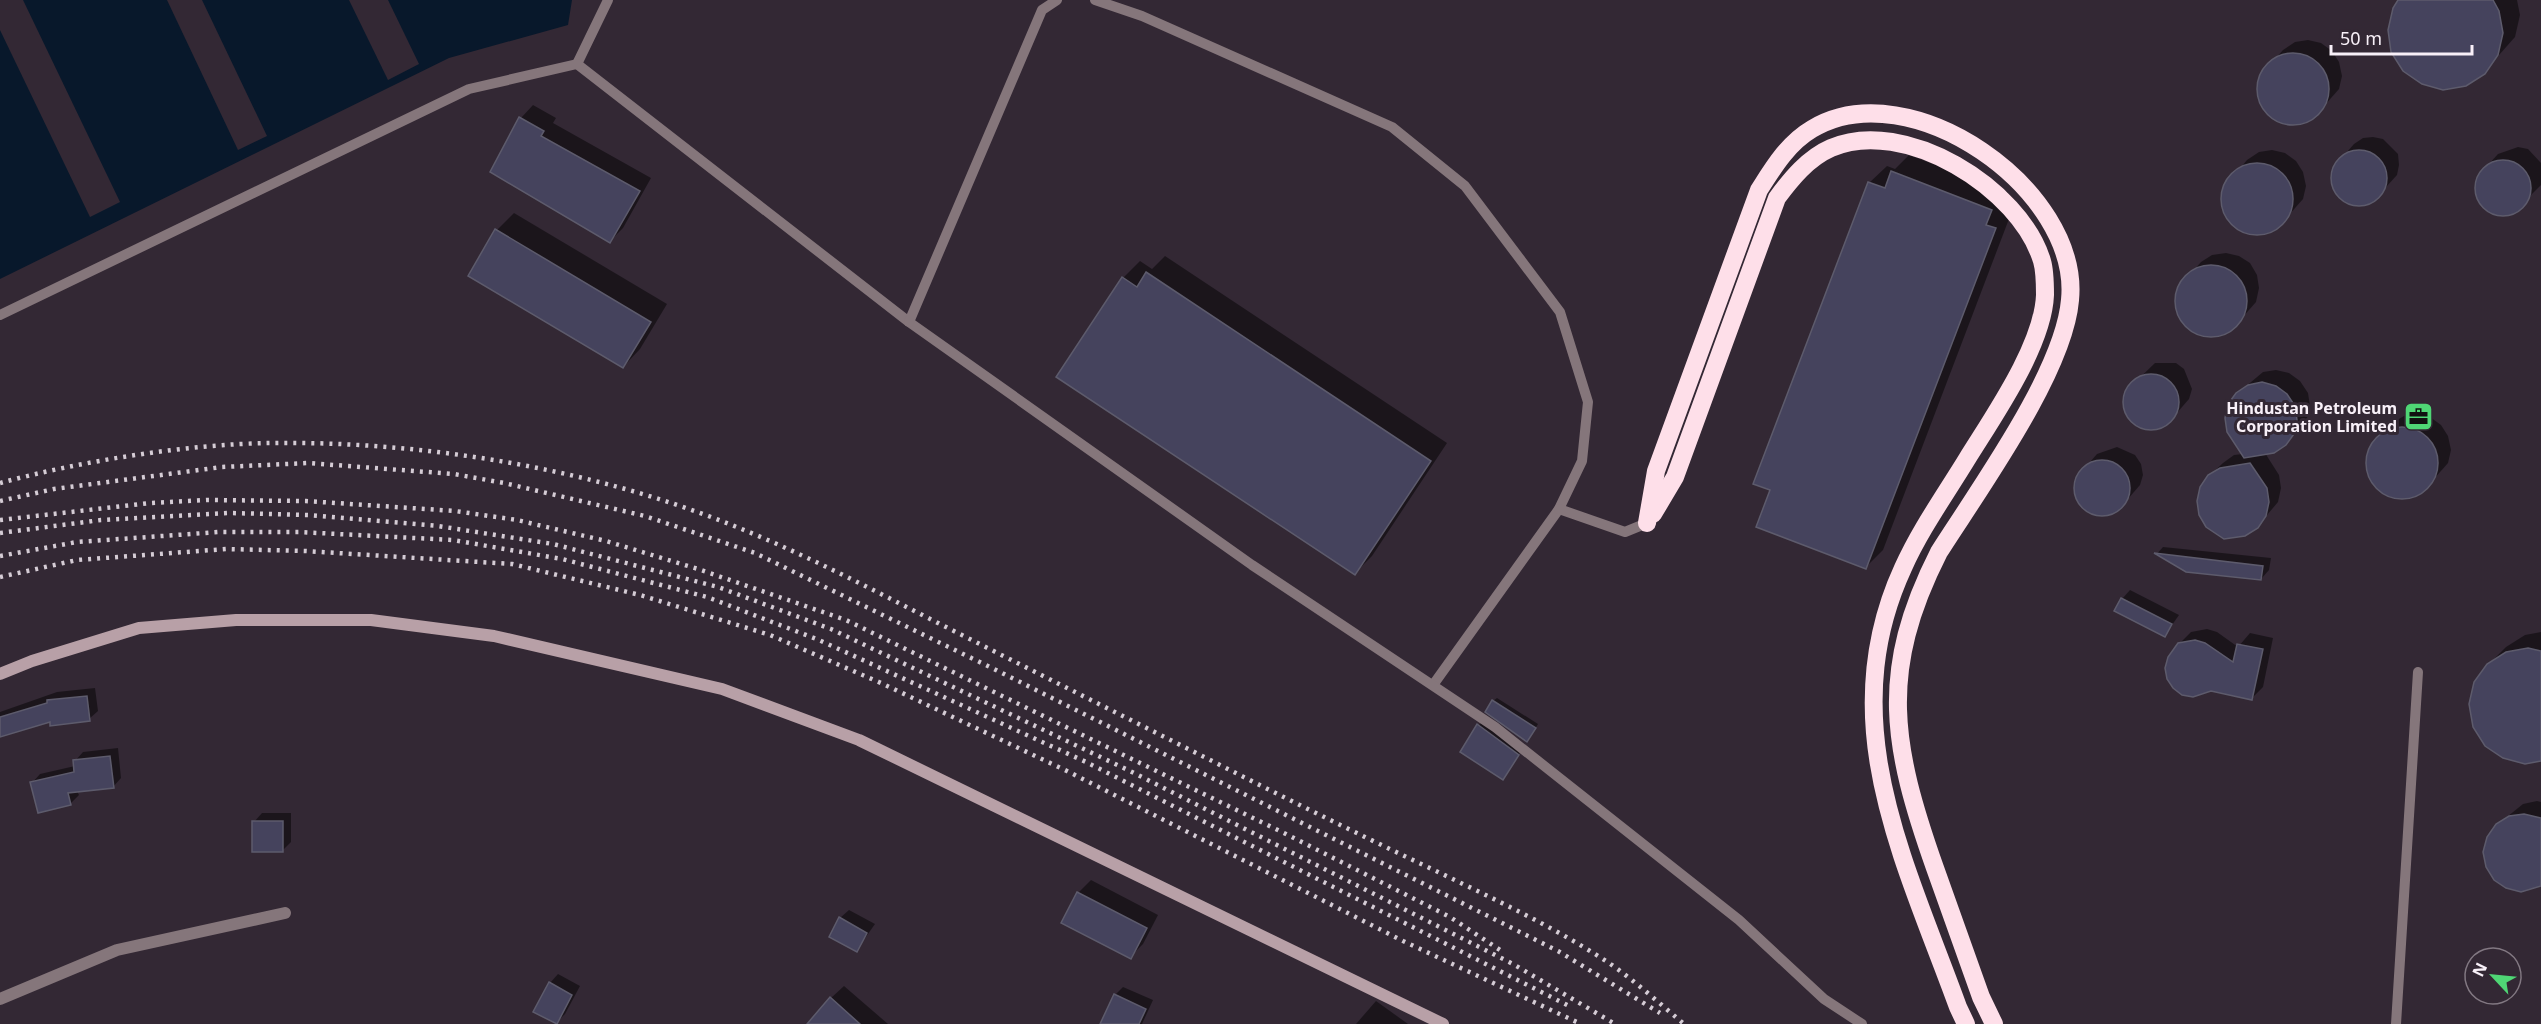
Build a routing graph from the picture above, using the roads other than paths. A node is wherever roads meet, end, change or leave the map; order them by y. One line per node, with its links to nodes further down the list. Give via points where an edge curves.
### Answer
1 (608, 0): 4 (lane)
2 (1057, 0): 6 (lane, via 1042,10)
3 (1095, 0): 7 (lane, via 1142,15 1392,127 1465,186 1560,312 1588,402 1582,461)
4 (577, 64): 5 (lane, via 469,89); 6 (lane)
5 (0, 315)
6 (909, 322): 11 (lane, via 1252,565)
7 (1559, 509): 8 (lane, via 1625,532); 11 (lane)
8 (1647, 523): 16 (highway, via 1675,477 1777,198 1797,172 1830,148 1868,138 1915,146 1964,170 2004,200 2027,230 2042,262 2045,298 2034,340 2010,390 1917,540 1891,597 1876,657 1872,714 1885,799); 17 (highway, via 1656,471 1759,190 1782,155 1812,129 1850,116 1881,113 1927,123 1977,149 2021,181 2049,216 2067,256 2070,300 2057,348 2032,402 1939,552 1915,605 1901,661 1898,714 1909,792)
9 (2418, 672): 18 (lane)
10 (0, 674): 14 (main road, via 139,628 236,620 371,620 494,636 722,689 859,740)
11 (1433, 685): 15 (lane, via 1495,727 1739,920 1824,999)
12 (285, 913): 13 (street, via 117,950)
13 (0, 999)
14 (1443, 1024)
15 (1862, 1024)
16 (1966, 1024)
17 (1994, 1024)
18 (2396, 1024)

